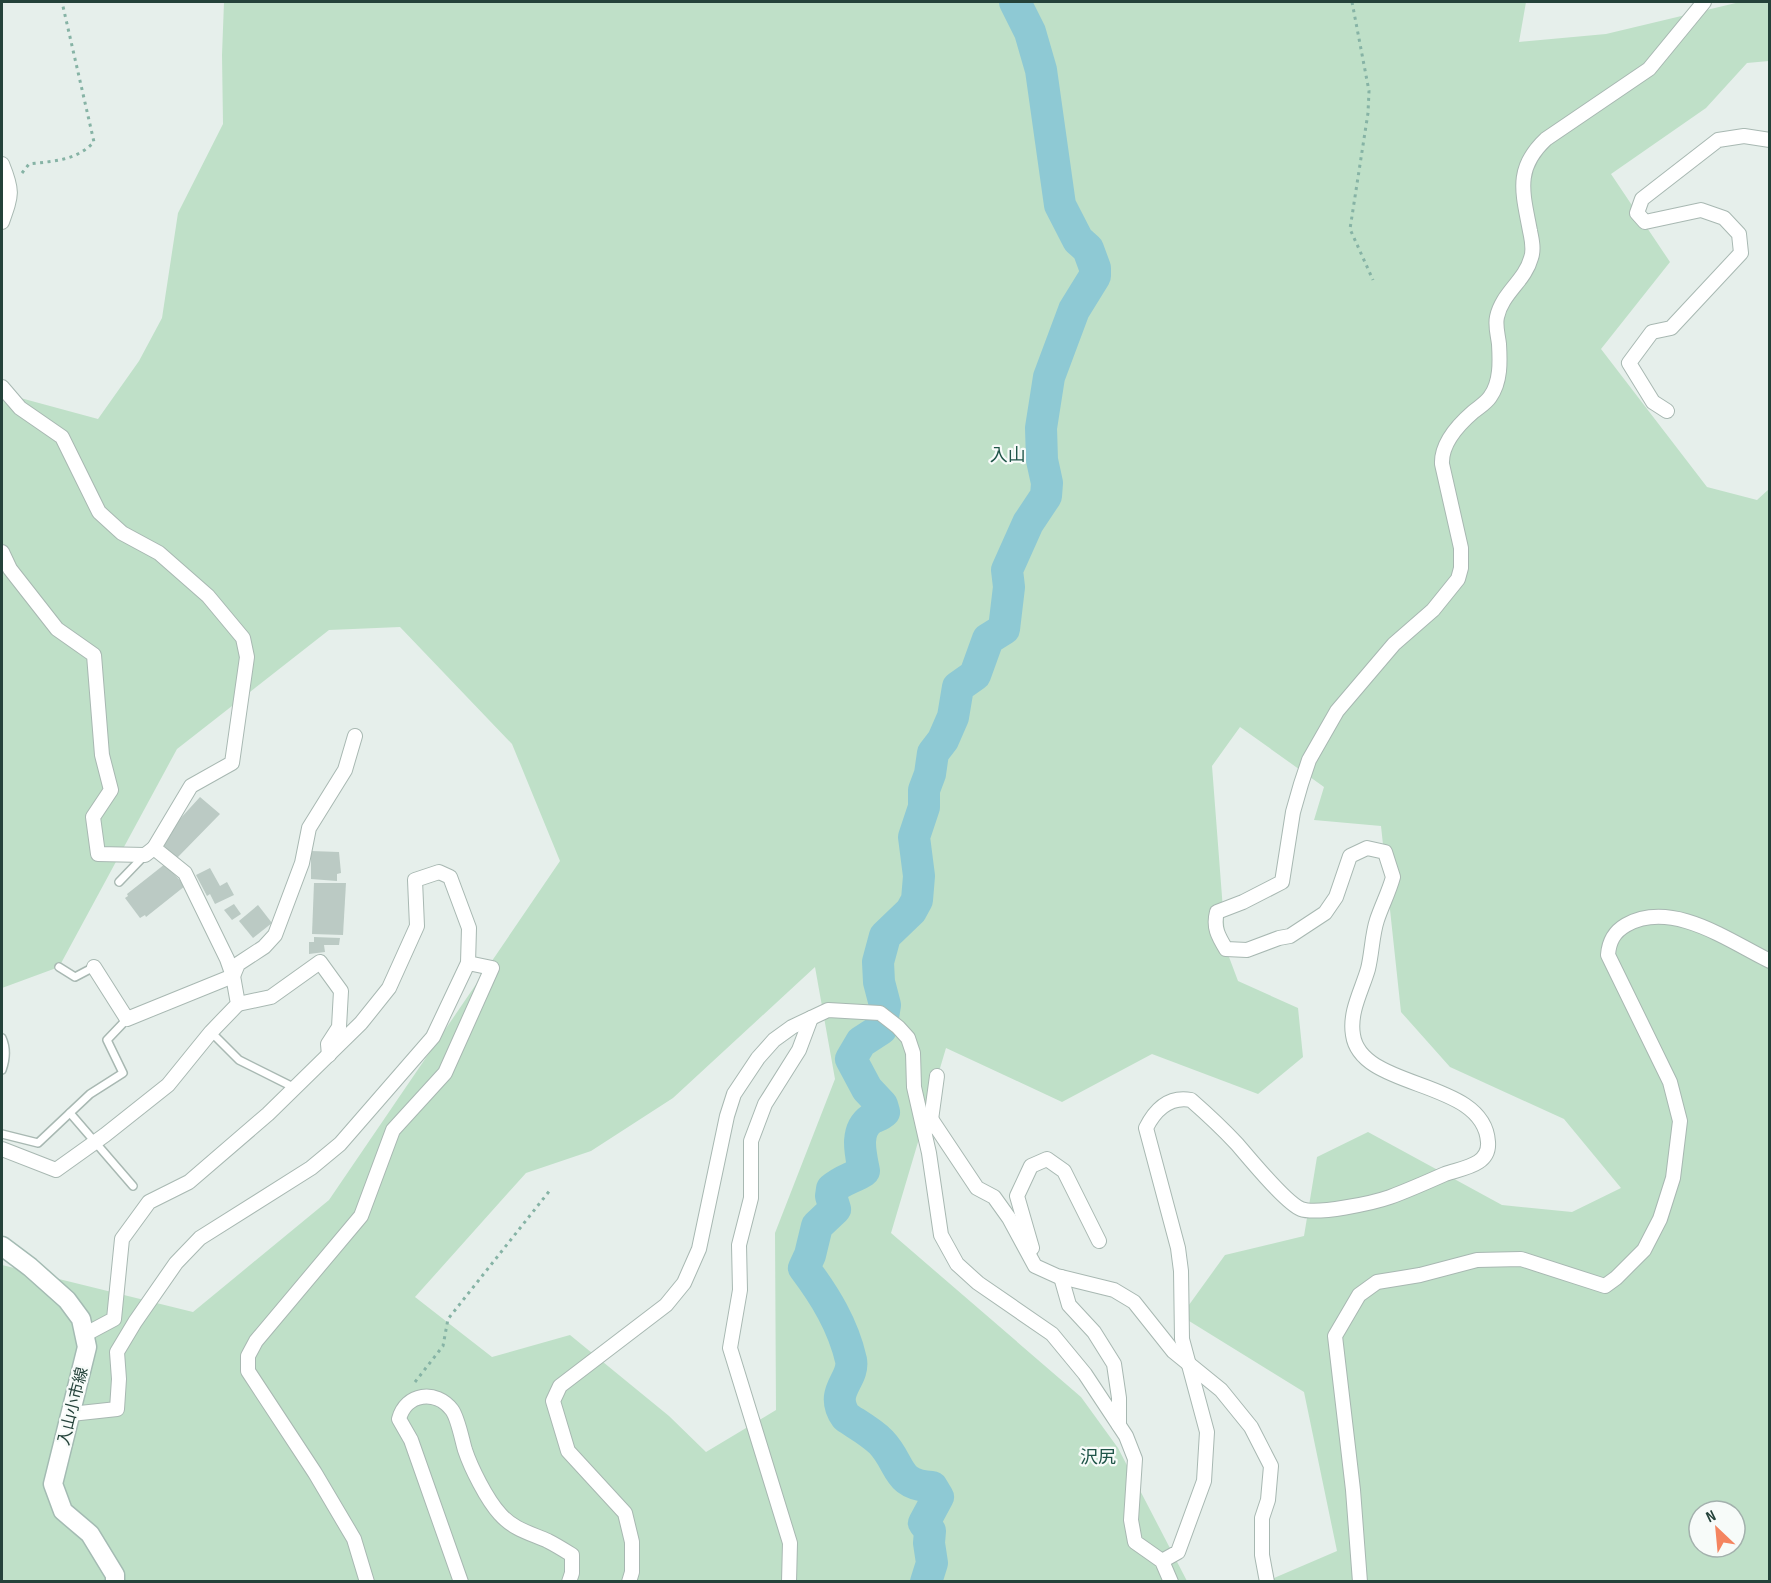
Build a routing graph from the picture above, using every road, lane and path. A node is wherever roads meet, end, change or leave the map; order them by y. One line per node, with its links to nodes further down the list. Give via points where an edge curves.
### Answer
1 (62, 2): 7 (path, via 94,142 69,159 29,164)
2 (1352, 2): 10 (path, via 1369,91 1350,230)
3 (1704, 2): 44 (street, via 1649,69 1546,139 1533,152 1522,184 1532,258 1498,312 1500,365 1496,386 1490,398 1460,423 1442,452 1461,548 1458,579 1432,610 1394,644 1337,711 1301,784 1282,882 1217,912 1215,921 1226,949 1247,950 1290,936 1325,913 1336,897 1350,856 1367,848 1385,852 1393,877 1354,1010 1353,1037 1375,1065 1430,1088 1475,1113 1487,1134 1488,1150 1471,1166 1388,1198 1307,1211 1291,1201 1191,1100 1181,1098 1160,1108 1146,1128 1178,1248 1182,1339)
4 (1765, 139): 5 (street); 12 (street, via 1744,136 1718,140 1642,199 1637,213 1645,222 1701,210 1724,218 1739,234 1741,253 1671,328 1652,332 1629,363 1653,402)
5 (1770, 149)
6 (2, 164): 7 (street)
7 (13, 183): 8 (street); 9 (street)
8 (2, 198)
9 (2, 222)
10 (1373, 280)
11 (2, 387): 15 (street, via 20,408 62,437 99,512 122,533 159,553 208,596 243,638 247,657 232,763 190,786)
12 (1667, 411)
13 (2, 552): 15 (street, via 10,569 57,629 94,655 102,755 111,790 93,817 98,854)
14 (354, 736): 21 (street, via 345,770 309,828 302,863 275,936 238,964)
15 (150, 851): 16 (lane); 21 (street, via 185,873)
16 (119, 882)
17 (1770, 961): 57 (street, via 1702,927 1667,917 1641,919 1622,927 1612,938 1608,955 1670,1082 1680,1121 1673,1178 1660,1219 1644,1250 1616,1278 1605,1286 1521,1259 1477,1260 1377,1282 1359,1295 1335,1336)
18 (468, 963): 27 (street, via 469,928 450,877 439,872 415,880 417,926 388,988); 46 (street, via 433,1037 340,1144 311,1168 200,1238 176,1263 117,1352 117,1408); 50 (street, via 492,968 446,1073 393,1130 361,1216 256,1341 248,1356 248,1371 354,1539)
19 (94, 967): 20 (lane, via 75,977); 24 (street)
20 (59, 968)
21 (233, 976): 22 (street); 24 (street)
22 (238, 1004): 25 (street); 27 (street, via 271,997 320,962 341,991 339,1027 328,1044)
23 (811, 1018): 35 (street, via 828,1010 880,1013 903,1032 913,1053 914,1088); 53 (street, via 774,1040 734,1094 699,1249 684,1283 666,1305 560,1386 555,1394 553,1401 568,1451 625,1513 632,1542); 54 (street, via 799,1050 765,1104 750,1141 751,1198 739,1245 740,1290 730,1348 789,1543)
24 (127, 1019): 31 (lane, via 107,1040 123,1073 90,1094)
25 (211, 1032): 30 (lane, via 239,1060); 34 (street, via 168,1085)
26 (2, 1038): 28 (lane, via 6,1060)
27 (329, 1055): 30 (street)
28 (2, 1070)
29 (937, 1076): 32 (street)
30 (295, 1088): 43 (street, via 189,1182 149,1202 122,1239 114,1319)
31 (70, 1113): 33 (lane, via 38,1143); 34 (lane)
32 (931, 1119): 35 (street); 41 (street, via 978,1188 994,1197)
33 (2, 1134)
34 (95, 1142): 36 (street, via 56,1170); 37 (lane)
35 (928, 1147): 47 (street, via 941,1235 957,1264 1052,1334 1085,1374)
36 (2, 1149)
37 (133, 1186)
38 (550, 1190): 45 (path, via 448,1319 443,1346)
39 (1099, 1241): 41 (street, via 1064,1171 1047,1159 1031,1166 1017,1196 1032,1248)
40 (2, 1246): 43 (main road, 入山小市線, via 67,1299 81,1319)
41 (1027, 1253): 42 (street, via 1035,1266)
42 (1061, 1277): 44 (street, via 1114,1290 1134,1302); 47 (street, via 1069,1305 1094,1332 1114,1364)
43 (84, 1335): 46 (main road, 入山小市線, via 87,1347)
44 (1188, 1364): 48 (street, via 1207,1431 1204,1481 1178,1552); 56 (street, via 1221,1390 1251,1427 1271,1466 1262,1518)
45 (410, 1388)
46 (71, 1414): 49 (main road, 入山小市線, via 53,1484 63,1511 90,1534)
47 (1119, 1426): 48 (street, via 1135,1460 1131,1520 1135,1542)
48 (1162, 1560): 55 (street)
49 (115, 1581)
50 (367, 1581)
51 (461, 1581): 52 (street, via 411,1440 399,1419 406,1405 421,1396 432,1396 453,1411 467,1458 500,1514 519,1530 572,1555)
52 (569, 1581)
53 (629, 1581)
54 (789, 1581)
55 (1171, 1581)
56 (1267, 1581)
57 (1360, 1581)

